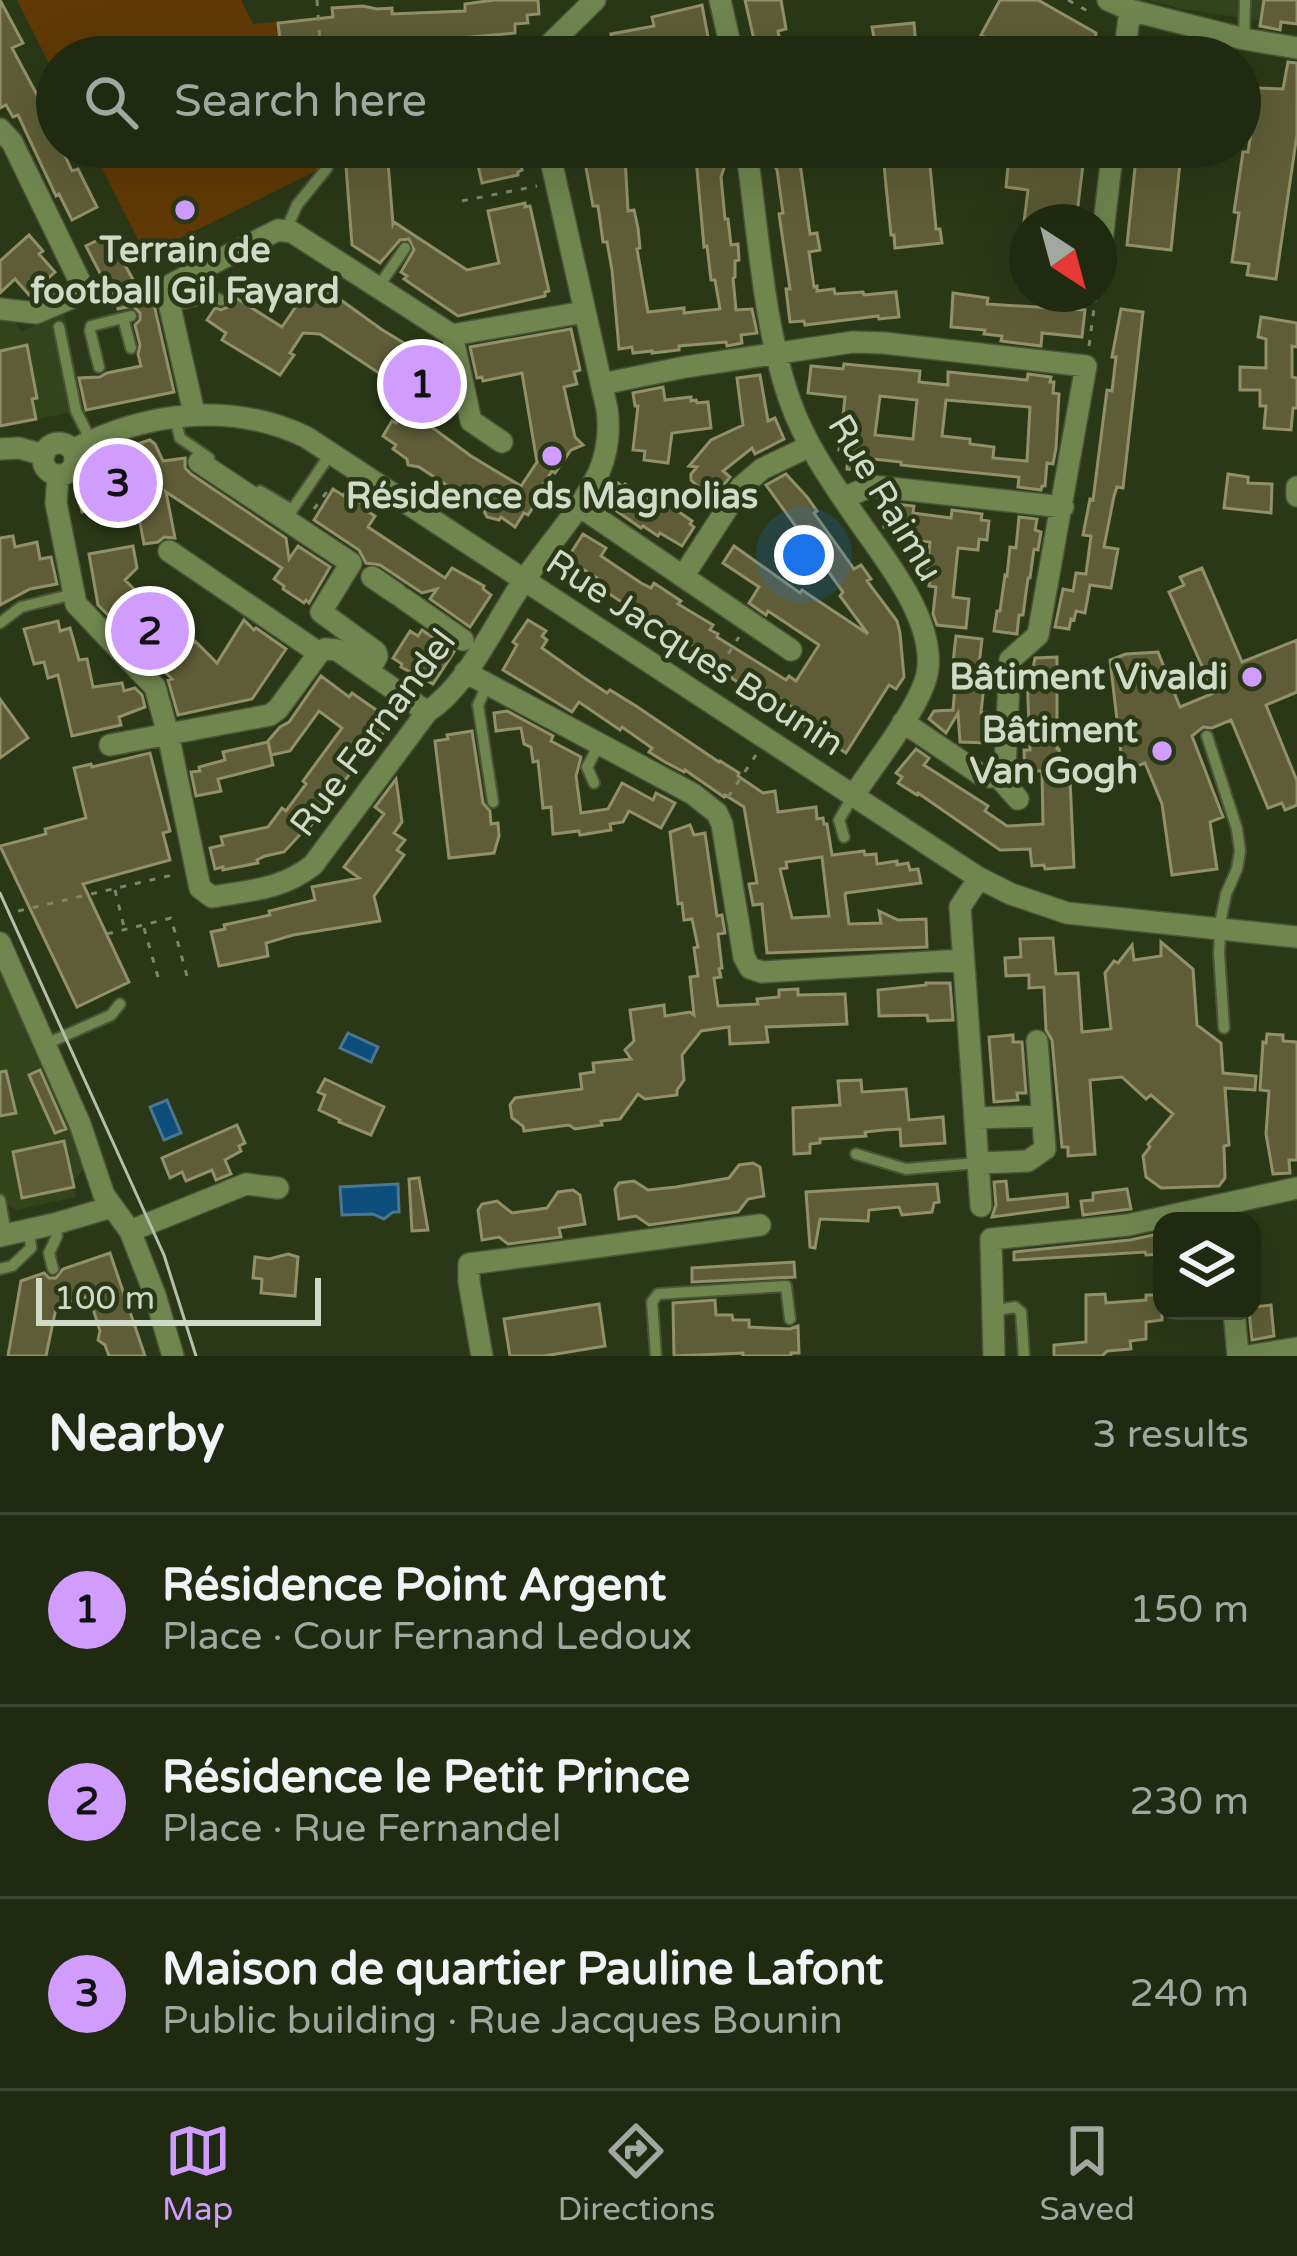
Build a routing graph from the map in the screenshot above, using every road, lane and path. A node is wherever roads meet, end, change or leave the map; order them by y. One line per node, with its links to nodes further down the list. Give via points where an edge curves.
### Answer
1 (316, 0): 7 (path)
2 (720, 0): 9 (street)
3 (1108, 0): 6 (street)
4 (1245, 0): 12 (lane)
5 (587, 2): 8 (street)
6 (1130, 10): 10 (street); 11 (street)
7 (319, 36)
8 (556, 36)
9 (728, 36)
10 (1127, 36)
11 (1235, 36)
12 (1244, 36)
13 (1261, 42): 14 (street)
14 (1297, 48)
15 (0, 129): 28 (street, via 85,292 36,313)
16 (327, 168): 23 (lane)
17 (552, 168): 20 (street, Rue Fernandel)
18 (749, 168): 34 (street, Rue Raimu)
19 (1111, 168): 22 (street)
20 (555, 182): 21 (path); 29 (street, Rue Fernandel)
21 (462, 200)
22 (1106, 204)
23 (286, 230): 25 (street); 26 (street)
24 (405, 248): 25 (lane)
25 (379, 286): 32 (street)
26 (169, 300): 27 (lane); 38 (street)
27 (220, 300)
28 (0, 308)
29 (584, 311): 32 (street); 37 (street, Rue Fernandel)
30 (1094, 312): 35 (path)
31 (59, 327): 41 (lane)
32 (452, 335): 40 (street, via 471,421)
33 (131, 348): 36 (lane, via 127,317 91,326)
34 (776, 355): 35 (street, via 884,343); 37 (street); 42 (street, Rue Raimu)
35 (1086, 366): 50 (street)
36 (99, 367)
37 (602, 384): 49 (street, Rue Fernandel, via 610,431 598,474)
38 (185, 416): 39 (street, Rue Jacques Bounin); 44 (street, Rue Jacques Bounin, via 263,419); 44 (lane, via 180,438 292,510)
39 (128, 427): 41 (street, Rue Jacques Bounin); 51 (path)
40 (502, 442)
41 (82, 446): 45 (street, Rue Jacques Bounin, via 53,444); 47 (street)
42 (810, 446): 48 (street, Rue Raimu); 54 (street, via 741,488)
43 (0, 449): 45 (street, Rue Jacques Bounin)
44 (331, 454): 55 (street, Rue Jacques Bounin)
45 (44, 455): 47 (street, via 46,469)
46 (199, 462): 53 (street)
47 (58, 476): 56 (street, Rue Fernandel)
48 (843, 498): 50 (street, via 872,486); 67 (street, Rue Raimu, via 918,618 928,669)
49 (578, 505): 54 (street); 55 (street, Rue Fernandel)
50 (1063, 507): 73 (street, via 1038,635 1010,660 1007,751)
51 (145, 513)
52 (169, 551): 61 (street)
53 (363, 571): 59 (street); 62 (street, via 321,612 376,652)
54 (684, 574): 57 (street)
55 (523, 581): 63 (street, Rue Fernandel); 65 (street, Rue Jacques Bounin)
56 (74, 594): 58 (lane, via 21,607); 68 (street, Rue Fernandel, via 81,611 152,682)
57 (749, 621): 60 (street); 65 (path)
58 (0, 623)
59 (464, 640)
60 (791, 650)
61 (319, 652): 62 (street, via 338,650); 68 (street, via 269,715)
62 (369, 672): 66 (street)
63 (465, 672): 64 (street); 66 (street, Rue Fernandel)
64 (488, 683): 71 (street); 77 (lane, via 478,705)
65 (701, 696): 70 (street, Rue Jacques Bounin)
66 (427, 712): 68 (street, Rue Fernandel, via 313,865 285,884 212,897 200,889)
67 (903, 722): 73 (street, via 980,774); 75 (street, Rue Raimu)
68 (168, 734): 72 (street)
69 (1207, 736): 86 (lane, via 1240,851)
70 (767, 738): 75 (street, Rue Jacques Bounin); 78 (path)
71 (599, 745): 74 (lane, via 587,767); 78 (street)
72 (110, 746)
73 (998, 775): 76 (street)
74 (594, 783)
75 (854, 795): 79 (lane, via 839,820); 81 (street, Rue Jacques Bounin)
76 (1018, 800)
77 (494, 802)
78 (716, 812): 90 (street, via 750,968)
79 (844, 837)
80 (185, 873): 82 (path)
81 (979, 878): 86 (street, Rue Jacques Bounin, via 1066,913); 90 (street, via 960,907)
82 (115, 888): 83 (path); 85 (path)
83 (18, 911)
84 (144, 925): 85 (path); 91 (path, via 171,918); 92 (path)
85 (124, 929): 87 (path)
86 (1220, 929): 88 (street, Rue Jacques Bounin); 94 (lane)
87 (107, 934)
88 (1297, 937)
89 (0, 943): 96 (street)
90 (963, 960): 98 (street)
91 (187, 976)
92 (160, 984)
93 (120, 1004): 96 (lane, via 111,1016)
94 (1224, 1028)
95 (1037, 1041): 97 (street)
96 (46, 1044): 105 (street)
97 (1042, 1116): 98 (street); 100 (street, via 1045,1149 1037,1155)
98 (975, 1118): 100 (street)
99 (856, 1154): 100 (lane, via 906,1169)
100 (978, 1163): 104 (street)
101 (278, 1188): 110 (street, via 245,1184)
102 (1297, 1188): 106 (street)
103 (0, 1200): 111 (lane)
104 (981, 1206)
105 (112, 1207): 108 (street); 110 (street)
106 (1225, 1212)
107 (1153, 1222): 114 (street, via 992,1239)
108 (54, 1224): 111 (street); 113 (lane)
109 (760, 1225): 119 (street, via 469,1264)
110 (130, 1231): 118 (street)
111 (12, 1233): 112 (lane, via 31,1248)
112 (0, 1269)
113 (53, 1269)
114 (992, 1311): 121 (street); 122 (lane, via 1021,1312)
115 (790, 1319): 120 (lane, via 786,1286 658,1294)
116 (1235, 1320): 123 (street)
117 (1297, 1348): 124 (street)
118 (173, 1356)
119 (482, 1356)
120 (656, 1356)
121 (994, 1356)
122 (1024, 1356)
123 (1238, 1356)
124 (1248, 1356)

